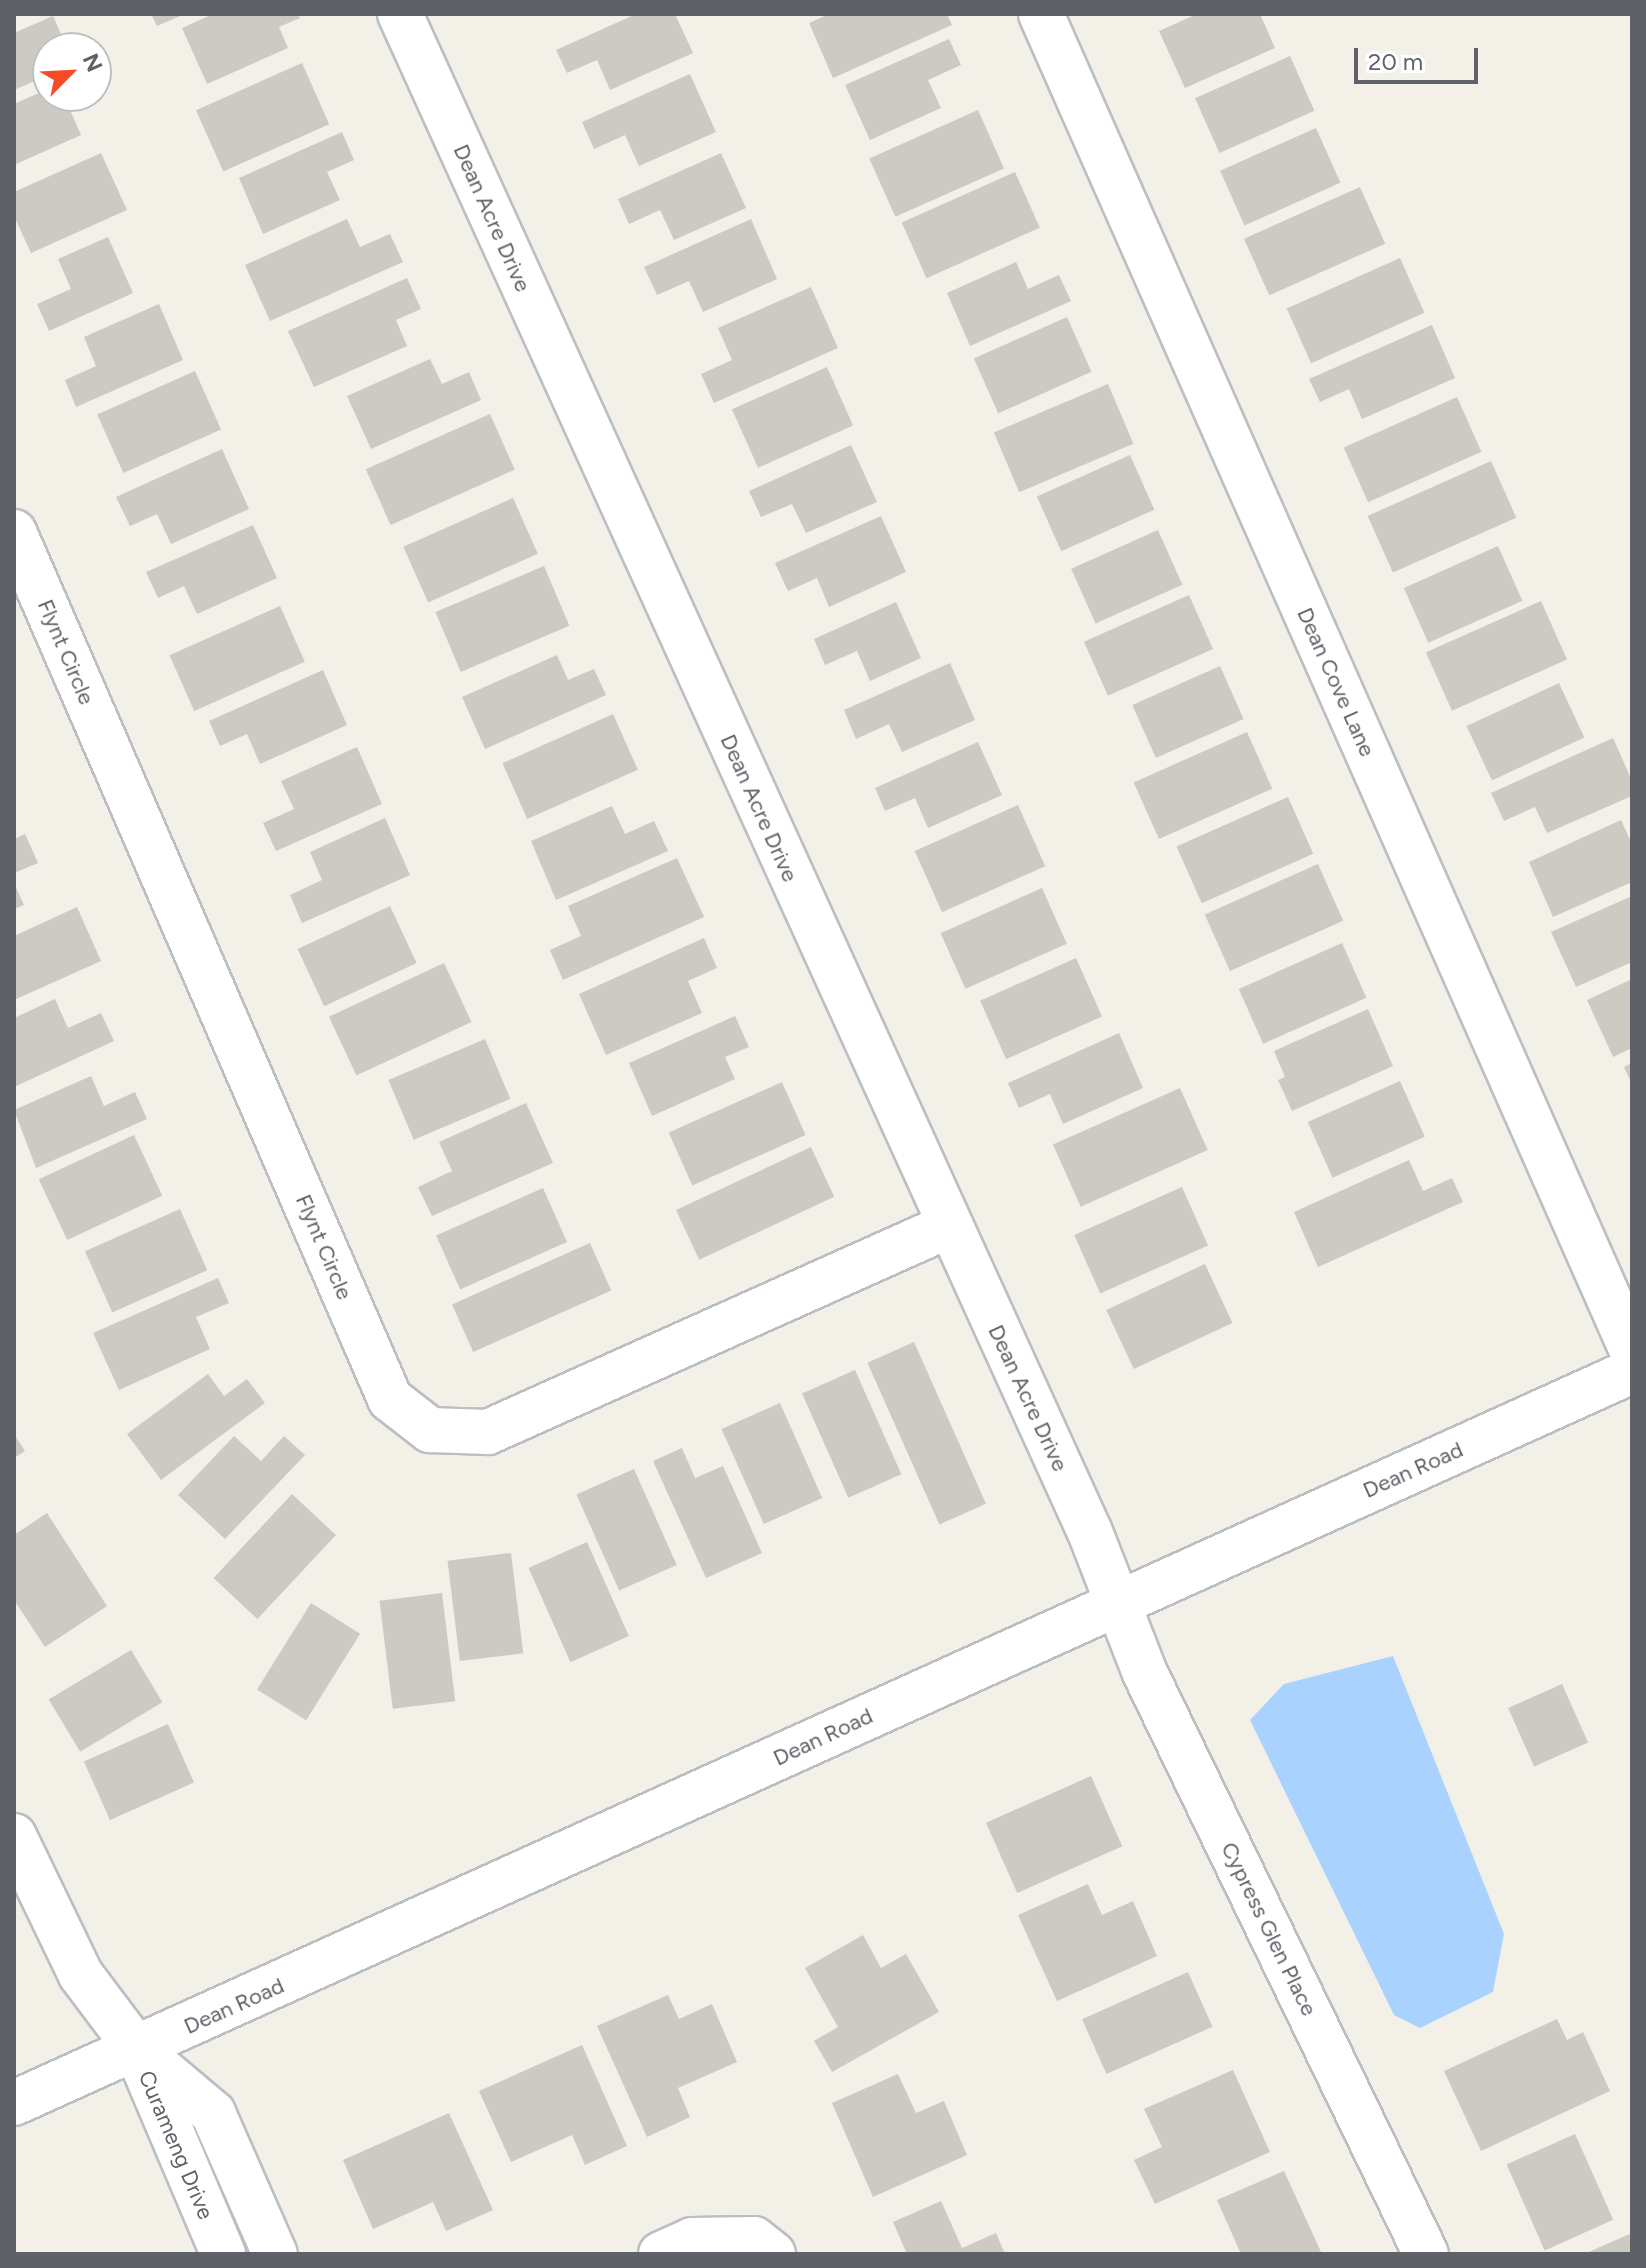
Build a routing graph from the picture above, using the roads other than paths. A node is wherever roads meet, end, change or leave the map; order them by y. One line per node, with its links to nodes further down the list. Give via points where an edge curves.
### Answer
1 (400, 14): 4 (street, Dean Acre Drive)
2 (1041, 14): 5 (street, Dean Cove Lane)
3 (14, 532): 4 (street, Flynt Circle, via 390,1399 430,1430 488,1432)
4 (948, 1226): 7 (street, Dean Acre Drive, via 1090,1532)
5 (1632, 1351)
6 (1632, 1371): 7 (street, Dean Road)
7 (1117, 1602): 9 (street, Dean Road); 15 (street, Cypress Glen Place, via 1145,1673)
8 (14, 1836): 9 (street, via 81,1975)
9 (136, 2048): 10 (street, Dean Road); 11 (street, Curameng Drive); 12 (street, Curameng Drive, via 213,2113)
10 (14, 2103)
11 (223, 2254)
12 (275, 2254)
13 (661, 2254): 14 (street, via 692,2240 754,2239)
14 (773, 2254)
15 (1426, 2254)

